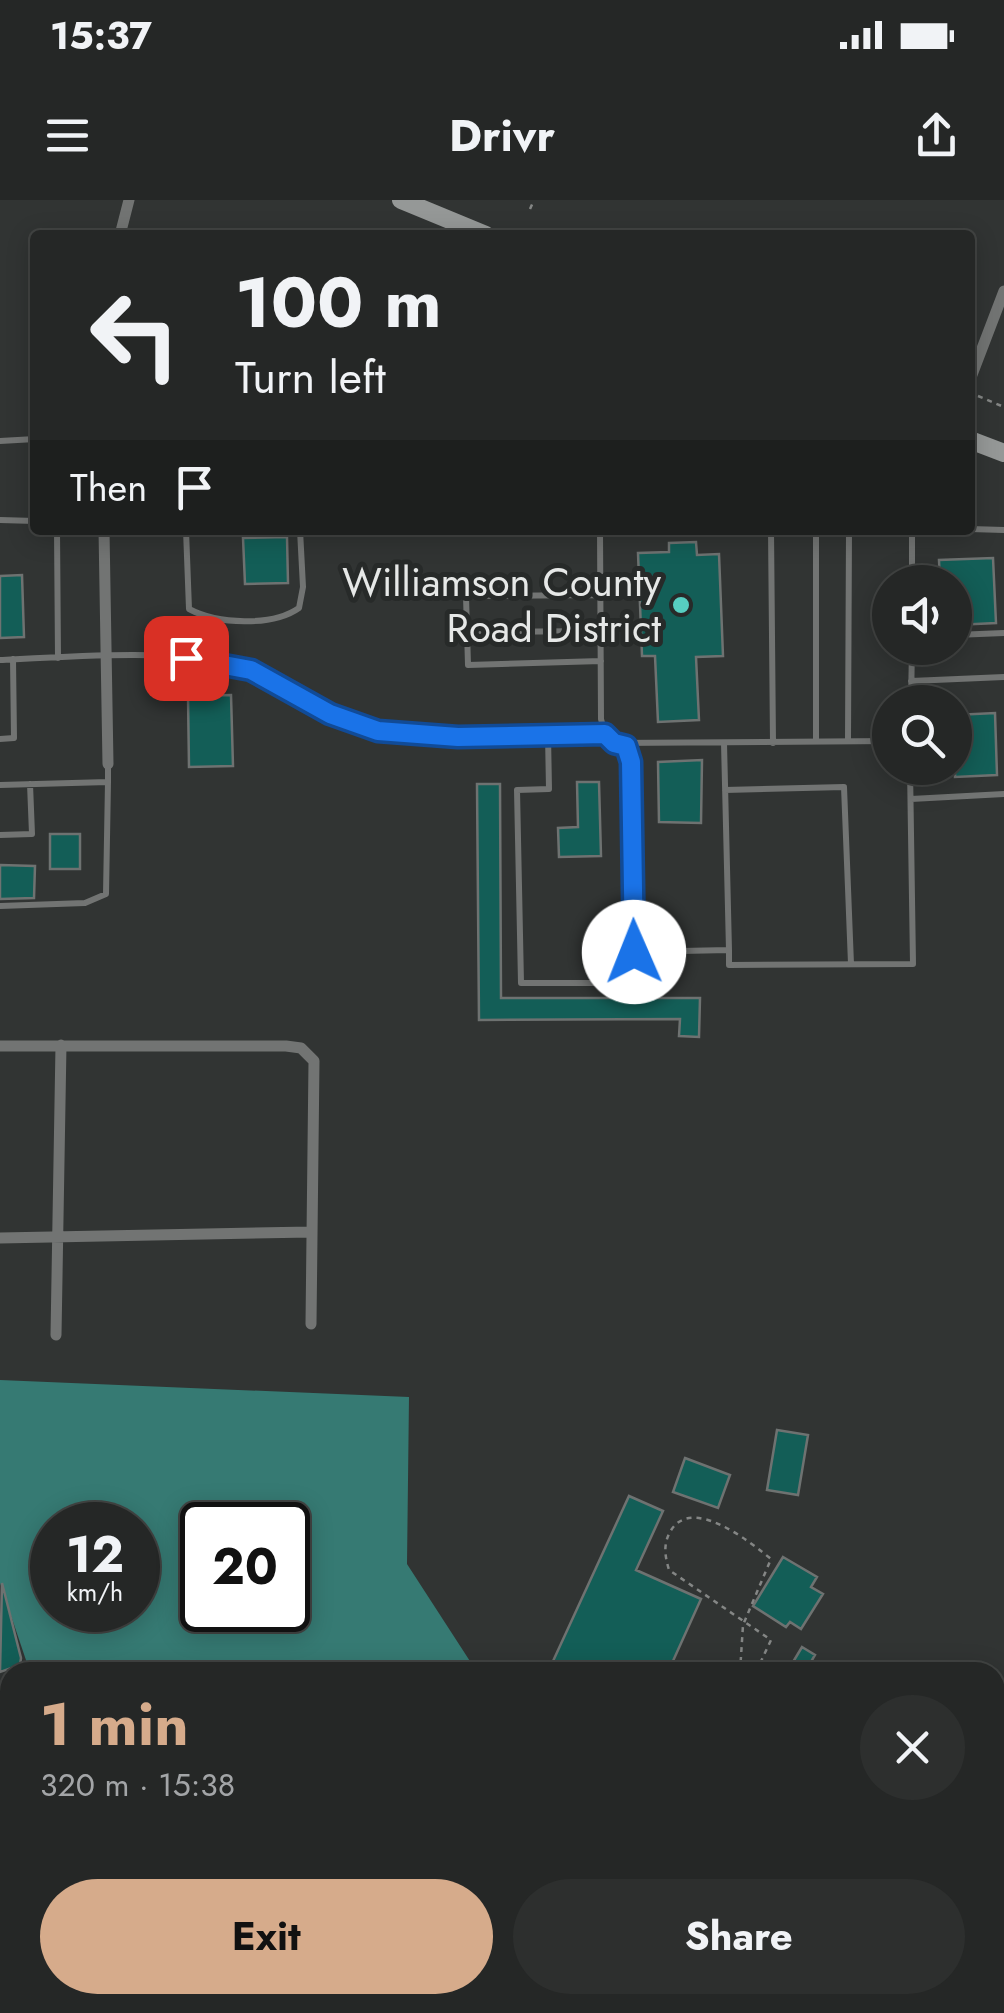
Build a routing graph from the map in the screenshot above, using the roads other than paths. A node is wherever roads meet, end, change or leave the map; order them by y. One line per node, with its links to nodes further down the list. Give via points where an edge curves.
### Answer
1 (130, 200): 3 (street)
2 (401, 200): 4 (main road)
3 (121, 230)
4 (474, 230)
5 (1004, 291): 6 (street)
6 (975, 367)
7 (30, 440): 8 (lane)
8 (0, 442)
9 (975, 442): 10 (main road)
10 (1004, 453)
11 (0, 520): 12 (lane)
12 (30, 520)
13 (975, 529): 14 (lane)
14 (1004, 530)
15 (57, 535): 30 (lane)
16 (104, 535): 31 (street)
17 (186, 535): 18 (lane, via 189,609 208,619 284,619 299,608)
18 (300, 535)
19 (600, 535): 25 (lane)
20 (770, 535): 45 (lane)
21 (816, 535): 42 (lane)
22 (846, 535): 41 (lane)
23 (912, 535): 24 (lane)
24 (912, 565)
25 (600, 594): 26 (lane); 27 (lane, via 466,596)
26 (600, 631): 27 (lane); 34 (lane)
27 (467, 632): 34 (lane, via 468,665)
28 (1004, 633): 29 (lane)
29 (972, 634)
30 (58, 658): 31 (lane); 32 (lane)
31 (106, 658): 39 (lane, via 232,663 378,731); 47 (street)
32 (13, 659): 33 (lane); 40 (lane, via 14,738)
33 (0, 660)
34 (601, 661): 38 (lane)
35 (912, 665): 37 (lane)
36 (1004, 677): 37 (lane)
37 (911, 682)
38 (605, 734): 39 (lane); 46 (lane)
39 (548, 735): 58 (lane, via 549,790 517,790 521,982 634,983)
40 (0, 738)
41 (848, 739): 42 (lane); 43 (lane)
42 (816, 740): 45 (lane)
43 (872, 740)
44 (724, 743): 45 (lane); 46 (lane); 52 (lane)
45 (773, 743)
46 (626, 746): 58 (lane)
47 (108, 764): 48 (lane)
48 (108, 782): 49 (lane); 56 (lane, via 106,894 84,904)
49 (30, 784): 51 (lane); 55 (lane, via 32,834)
50 (911, 785): 54 (lane)
51 (0, 786)
52 (725, 790): 57 (lane); 59 (lane, via 844,788)
53 (1004, 794): 54 (lane)
54 (911, 799): 59 (lane, via 913,964)
55 (0, 835)
56 (0, 906)
57 (729, 950): 58 (lane); 59 (lane, via 730,966)
58 (634, 952)
59 (851, 964)
60 (60, 1045): 61 (street); 62 (street, via 286,1046 308,1053 314,1062); 63 (street)
61 (0, 1046)
62 (311, 1232): 63 (street); 65 (street)
63 (58, 1237): 64 (street); 66 (street)
64 (0, 1238)
65 (311, 1324)
66 (56, 1335)

